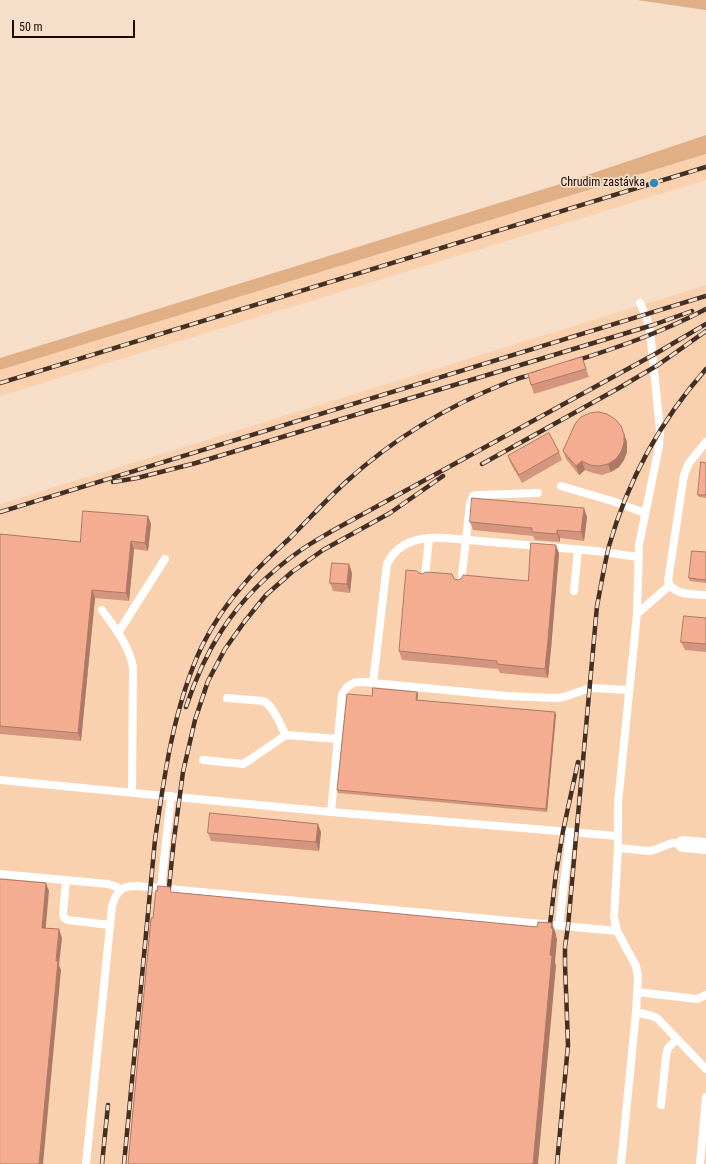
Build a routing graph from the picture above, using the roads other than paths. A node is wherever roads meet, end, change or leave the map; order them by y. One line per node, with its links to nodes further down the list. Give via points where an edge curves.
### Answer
1 (640, 303): 6 (lane, via 650,331 660,430)
2 (706, 442): 3 (lane)
3 (703, 450): 14 (lane, via 689,463 684,475 668,577)
4 (561, 486): 6 (lane)
5 (538, 493): 8 (lane, via 473,496)
6 (645, 513): 10 (lane)
7 (429, 538): 8 (lane); 12 (lane); 20 (lane, via 403,545 387,564)
8 (466, 540): 9 (lane); 13 (lane)
9 (578, 549): 10 (lane); 15 (lane)
10 (638, 558): 18 (lane)
11 (165, 560): 19 (lane)
12 (425, 577)
13 (461, 583)
14 (670, 585): 16 (lane, via 681,592); 18 (lane)
15 (574, 591)
16 (706, 595)
17 (102, 610): 19 (lane)
18 (637, 614): 21 (lane)
19 (118, 633): 27 (lane, via 132,658 133,667)
20 (373, 683): 21 (lane, via 507,696 556,698 590,688); 24 (lane, via 356,682 344,690)
21 (629, 690): 31 (lane, via 618,803)
22 (227, 698): 23 (lane, via 267,703)
23 (286, 735): 24 (lane); 25 (lane, via 243,764)
24 (338, 739): 29 (lane)
25 (204, 760)
26 (0, 780): 27 (lane)
27 (132, 792): 28 (lane)
28 (171, 796): 29 (lane); 37 (lane)
29 (331, 812): 30 (lane)
30 (570, 832): 31 (lane); 40 (lane)
31 (618, 836): 34 (lane)
32 (683, 844): 33 (street); 34 (lane, via 672,843 649,851)
33 (706, 846)
34 (618, 848): 41 (lane, via 614,909)
35 (0, 874): 36 (lane)
36 (66, 880): 38 (lane, via 108,884); 39 (lane, via 64,918)
37 (162, 888): 38 (lane, via 130,886); 40 (lane)
38 (120, 890): 39 (lane, via 112,906)
39 (110, 925): 49 (lane)
40 (559, 926): 41 (lane)
41 (617, 931): 42 (lane, via 638,971)
42 (637, 992): 43 (lane, via 697,998); 44 (lane)
43 (706, 995)
44 (636, 1012): 45 (lane, via 657,1018); 50 (lane)
45 (677, 1039): 46 (lane); 48 (lane, via 668,1048 666,1056)
46 (706, 1069)
47 (706, 1097): 51 (lane)
48 (661, 1105)
49 (86, 1164)
50 (621, 1164)
51 (700, 1164)

